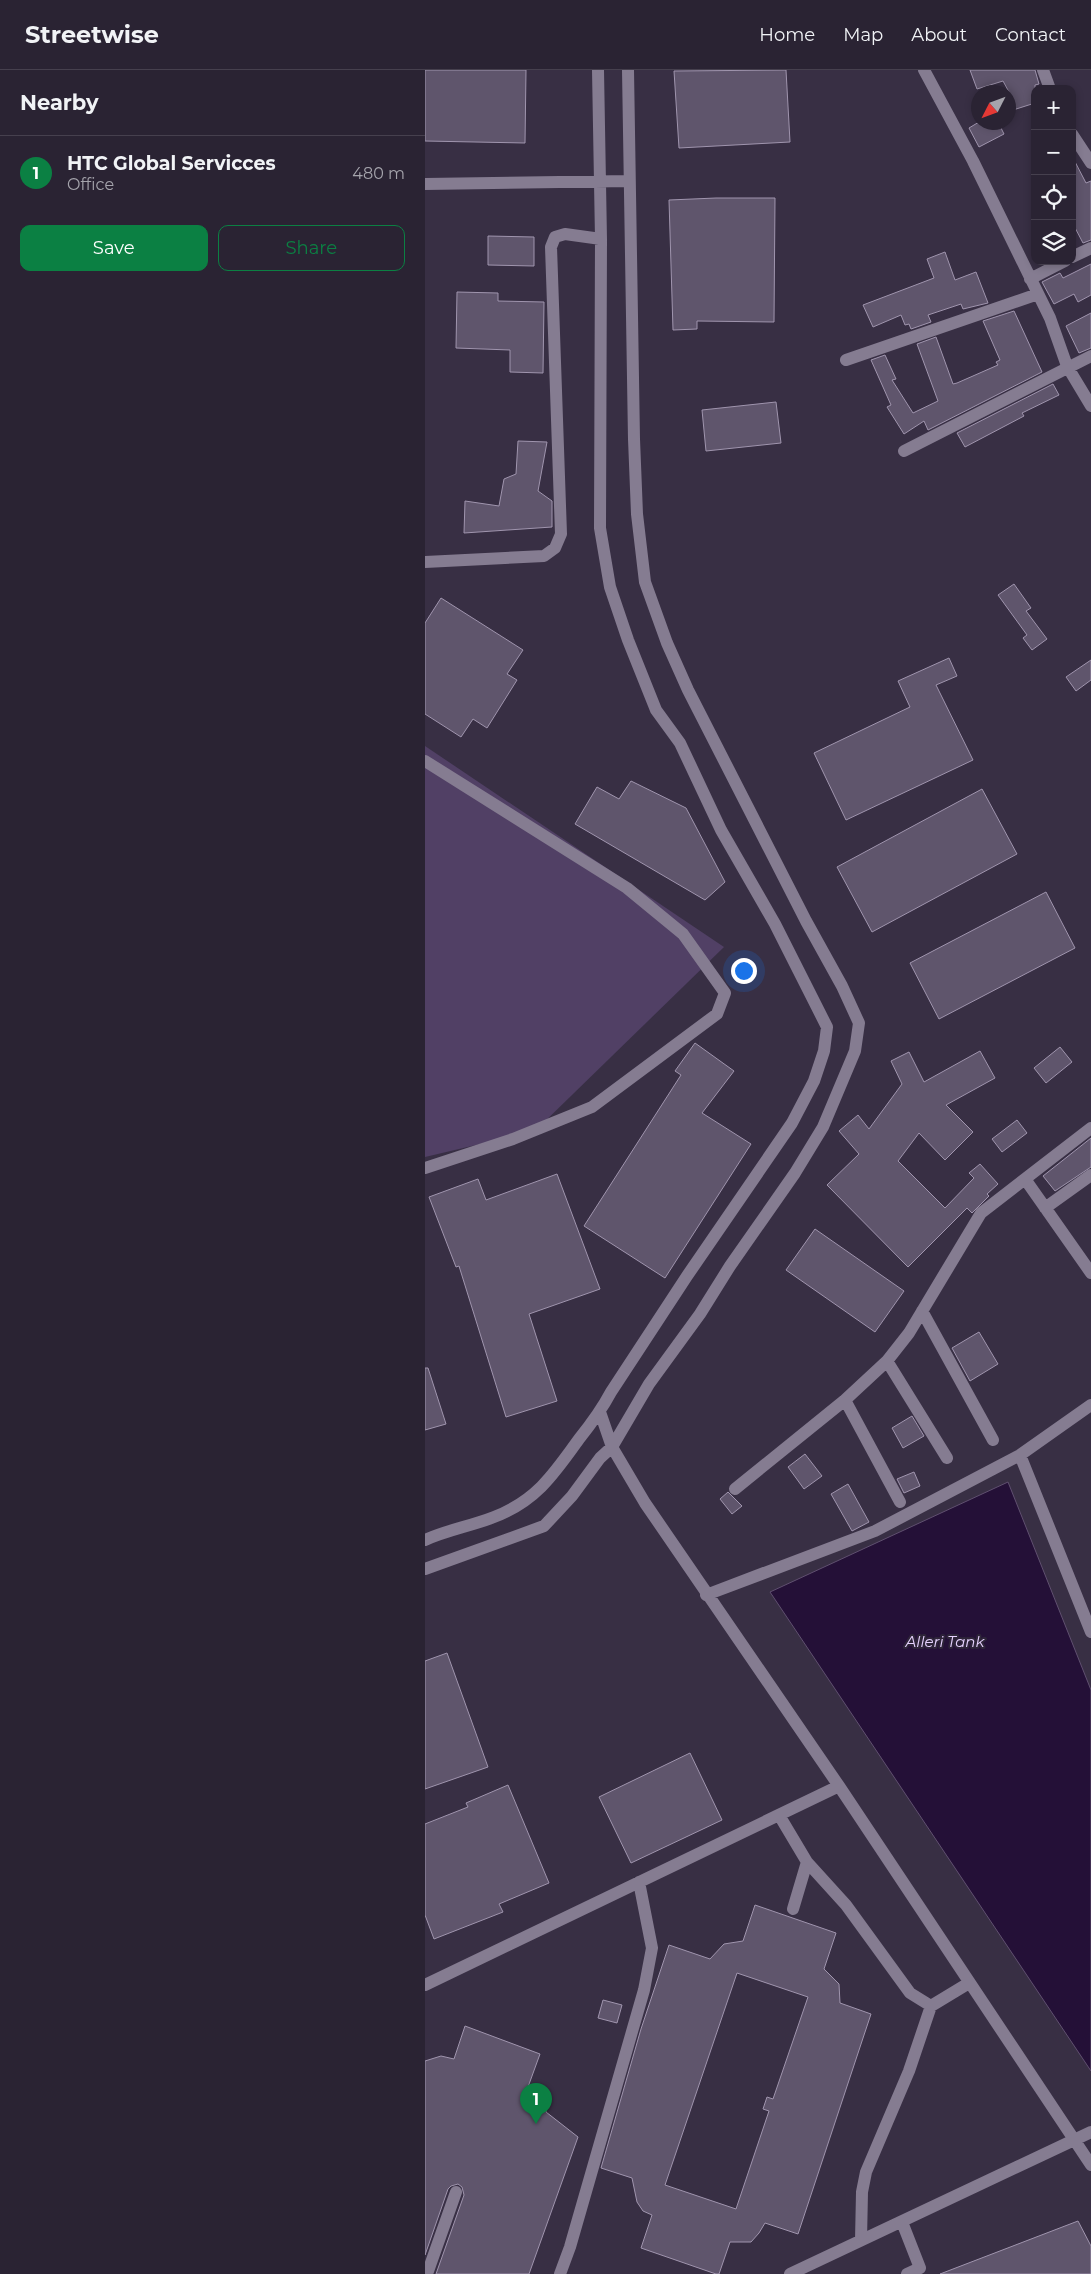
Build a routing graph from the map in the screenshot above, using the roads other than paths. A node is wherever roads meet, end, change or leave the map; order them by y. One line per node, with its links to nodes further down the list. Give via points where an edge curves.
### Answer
1 (598, 70): 9 (street)
2 (628, 70): 8 (street)
3 (924, 70): 15 (street, via 973,161)
4 (1043, 70): 5 (street)
5 (1049, 85)
6 (1076, 140): 7 (street)
7 (1091, 163)
8 (629, 181): 9 (street); 36 (street, via 634,439 637,514 645,582 688,690 859,1023 855,1051 823,1127 760,1226 649,1384)
9 (599, 182): 10 (street); 11 (street)
10 (425, 184)
11 (601, 239): 22 (street, via 565,234 555,237 551,247 561,534 555,548 544,556); 34 (street, via 600,528 610,587 656,710 680,743 721,830 775,924 827,1027 824,1051 814,1081 793,1124 687,1276)
12 (1091, 248): 13 (street)
13 (1076, 255)
14 (1057, 265): 15 (street)
15 (1030, 279): 16 (street)
16 (1038, 294): 18 (street); 19 (street, via 1051,318)
17 (1091, 356): 19 (street)
18 (846, 360)
19 (1067, 366): 20 (street); 21 (street)
20 (1091, 406)
21 (905, 451)
22 (425, 562)
23 (425, 761): 25 (street, via 627,888 683,934 725,993 717,1014 592,1107 513,1139)
24 (1091, 1128): 27 (street)
25 (425, 1168)
26 (1091, 1175): 28 (street)
27 (1025, 1179): 28 (street); 30 (street, via 981,1213)
28 (1045, 1208): 29 (street)
29 (1089, 1264)
30 (922, 1312): 31 (street); 35 (street)
31 (887, 1360): 32 (street); 38 (street)
32 (845, 1400): 39 (street); 40 (street)
33 (1091, 1405): 37 (street)
34 (600, 1412): 36 (street); 41 (street, via 557,1472 529,1499 494,1517 447,1530)
35 (993, 1440)
36 (612, 1447): 42 (street, via 544,1526); 43 (street)
37 (1020, 1455): 43 (street, via 875,1531); 44 (street)
38 (947, 1458)
39 (735, 1489)
40 (900, 1502)
41 (425, 1540)
42 (425, 1569)
43 (707, 1595): 45 (street)
44 (1091, 1632)
45 (839, 1786): 46 (street); 50 (street)
46 (779, 1815): 47 (street); 48 (street)
47 (807, 1862): 49 (street); 52 (street, via 846,1905 910,1993)
48 (639, 1882): 51 (street); 60 (street, via 652,1948)
49 (793, 1909)
50 (969, 1983): 52 (street); 54 (street)
51 (425, 1985)
52 (931, 2006): 58 (street, via 909,2071 866,2172 862,2192)
53 (1091, 2132): 54 (street)
54 (1075, 2141): 55 (street); 57 (street)
55 (1091, 2165)
56 (456, 2192): 59 (street)
57 (902, 2222): 58 (street); 62 (street, via 920,2268)
58 (861, 2240): 61 (street)
59 (427, 2274)
60 (560, 2274)
61 (790, 2274)
62 (907, 2274)

